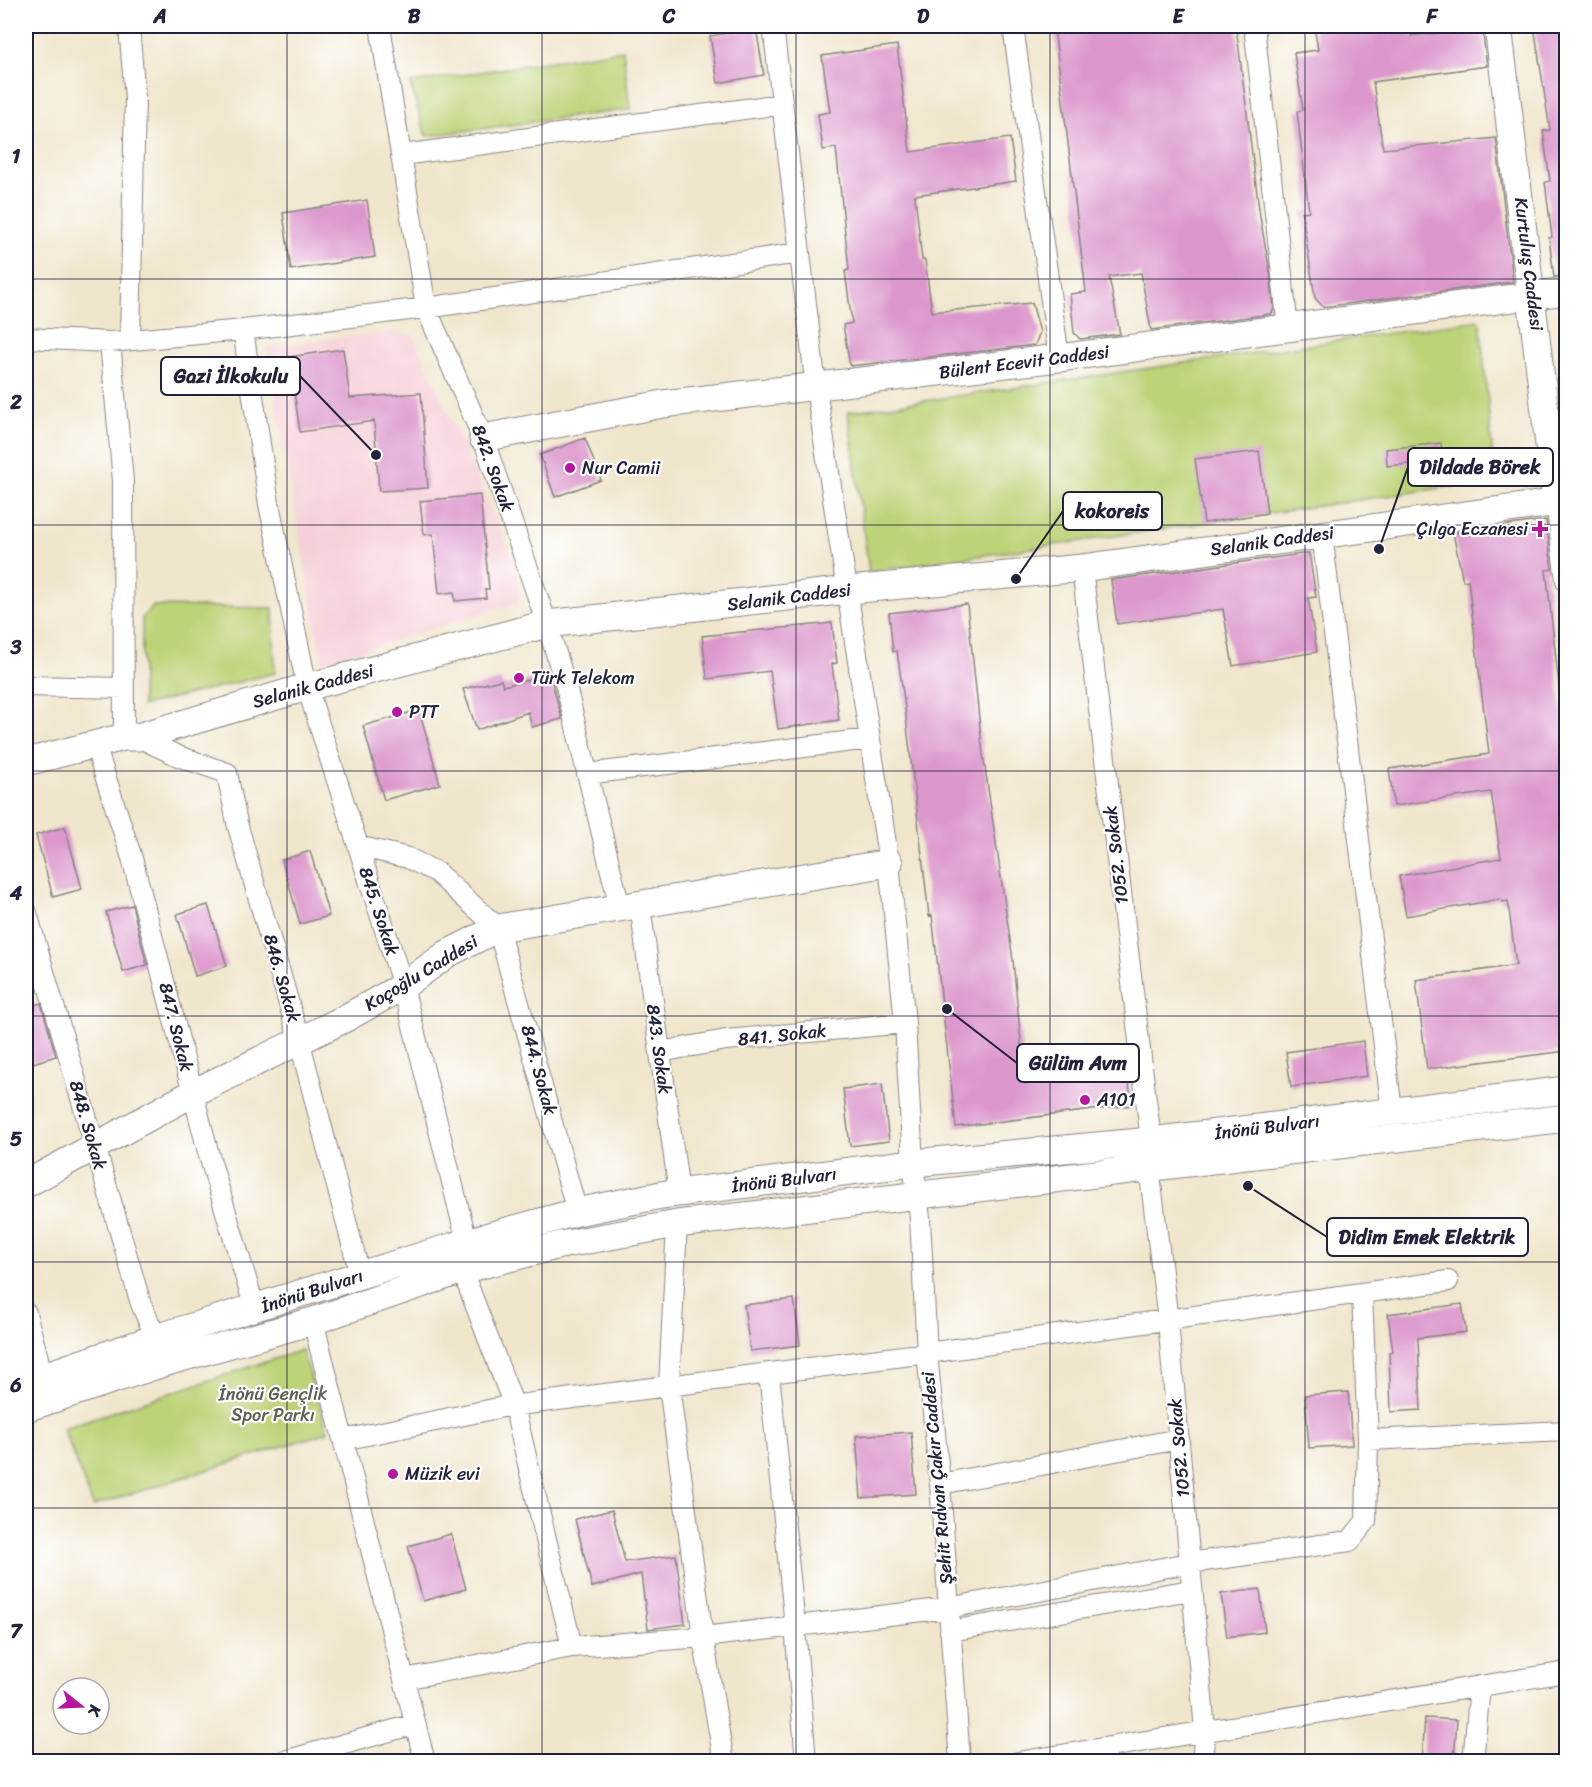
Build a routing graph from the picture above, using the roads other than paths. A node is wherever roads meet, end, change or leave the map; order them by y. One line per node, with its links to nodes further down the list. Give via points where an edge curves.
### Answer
1 (129, 26): 16 (street, via 135,98)
2 (380, 26): 8 (street, 842. Sokak)
3 (773, 26): 7 (street, Şehit Rıdvan Çakır Caddesi)
4 (1013, 26): 17 (street)
5 (1254, 26): 13 (street)
6 (1498, 26): 11 (street, Kurtuluş Caddesi)
7 (782, 104): 8 (street); 9 (street, Şehit Rıdvan Çakır Caddesi)
8 (402, 155): 12 (street, 842. Sokak)
9 (800, 253): 12 (street); 18 (street, Şehit Rıdvan Çakır Caddesi)
10 (1566, 291): 11 (street, Bülent Ecevit Caddesi)
11 (1533, 294): 13 (street, Bülent Ecevit Caddesi); 20 (street, Kurtuluş Caddesi)
12 (426, 308): 14 (street); 19 (street, 842. Sokak)
13 (1288, 328): 17 (street, Bülent Ecevit Caddesi)
14 (243, 330): 16 (street); 27 (street, 845. Sokak, via 269,504)
15 (26, 338): 16 (street)
16 (120, 341): 28 (street)
17 (1059, 358): 18 (street, Bülent Ecevit Caddesi)
18 (816, 388): 19 (street, Bülent Ecevit Caddesi, via 663,405); 24 (street, Şehit Rıdvan Çakır Caddesi)
19 (483, 438): 25 (street, 842. Sokak)
20 (1561, 501): 21 (street, Selanik Caddesi); 23 (street)
21 (1322, 534): 22 (street, Selanik Caddesi); 45 (street)
22 (1082, 568): 24 (street, Selanik Caddesi); 47 (street, 1052. Sokak)
23 (1566, 581)
24 (849, 590): 25 (street, Selanik Caddesi); 30 (street, Şehit Rıdvan Çakır Caddesi)
25 (547, 624): 27 (street, Selanik Caddesi); 33 (street, 842. Sokak)
26 (26, 686): 28 (street)
27 (307, 687): 29 (street, Selanik Caddesi); 34 (street, 845. Sokak)
28 (123, 688): 29 (street)
29 (131, 737): 31 (street, Selanik Caddesi); 41 (street, 846. Sokak, via 227,773 237,823)
30 (869, 739): 33 (street); 35 (street, Şehit Rıdvan Çakır Caddesi)
31 (95, 745): 32 (street, Selanik Caddesi); 44 (street, 847. Sokak, via 132,858)
32 (26, 762)
33 (587, 774): 36 (street, 842. Sokak)
34 (358, 846): 38 (street, via 408,858 436,872); 39 (street, 845. Sokak)
35 (889, 863): 36 (street, Koçoğlu Caddesi); 40 (street, Şehit Rıdvan Çakır Caddesi)
36 (630, 907): 38 (street, Koçoğlu Caddesi); 42 (street, 843. Sokak)
37 (26, 910): 48 (street, 848. Sokak)
38 (498, 928): 39 (street, Koçoğlu Caddesi, via 447,954); 54 (street, 844. Sokak)
39 (403, 986): 41 (street, Koçoğlu Caddesi); 56 (street, 845. Sokak)
40 (905, 1023): 42 (street, 841. Sokak, via 726,1040); 49 (street, Şehit Rıdvan Çakır Caddesi)
41 (299, 1039): 44 (street, Koçoğlu Caddesi); 58 (street, 846. Sokak)
42 (660, 1052): 52 (street, 843. Sokak)
43 (1566, 1090): 45 (street, İnönü Bulvarı)
44 (193, 1093): 48 (street, Koçoğlu Caddesi); 61 (street, 847. Sokak)
45 (1392, 1112): 47 (street, İnönü Bulvarı)
46 (1566, 1118): 50 (street, İnönü Bulvarı)
47 (1151, 1141): 49 (street, İnönü Bulvarı)
48 (93, 1145): 51 (street, Koçoğlu Caddesi); 65 (street, 848. Sokak, via 141,1305)
49 (913, 1163): 52 (street, İnönü Bulvarı); 53 (street, Şehit Rıdvan Çakır Caddesi)
50 (1149, 1167): 53 (street, İnönü Bulvarı); 64 (street, 1052. Sokak)
51 (26, 1184)
52 (679, 1193): 54 (street, İnönü Bulvarı)
53 (916, 1194): 55 (street, İnönü Bulvarı); 66 (street, Şehit Rıdvan Çakır Caddesi)
54 (577, 1212): 56 (street, İnönü Bulvarı)
55 (677, 1224): 57 (street, İnönü Bulvarı, via 560,1245); 69 (street)
56 (467, 1242): 58 (street, İnönü Bulvarı)
57 (462, 1270): 63 (street, İnönü Bulvarı); 70 (street)
58 (360, 1275): 61 (street, İnönü Bulvarı)
59 (1448, 1281): 60 (street)
60 (1362, 1293): 64 (street); 75 (street)
61 (255, 1309): 65 (street, İnönü Bulvarı)
62 (26, 1313): 68 (street)
63 (313, 1321): 71 (street, İnönü Bulvarı); 73 (street)
64 (1168, 1321): 66 (street); 74 (street, 1052. Sokak)
65 (156, 1338): 68 (street, İnönü Bulvarı)
66 (927, 1353): 67 (street); 76 (street, Şehit Rıdvan Çakır Caddesi)
67 (769, 1373): 69 (street); 80 (street)
68 (34, 1379)
69 (669, 1386): 70 (street); 82 (street)
70 (514, 1406): 73 (street); 83 (street)
71 (26, 1408)
72 (1566, 1431): 75 (street)
73 (343, 1440): 85 (street)
74 (1179, 1440): 76 (street); 77 (street, 1052. Sokak)
75 (1368, 1440): 77 (street, via 1366,1521 1350,1541)
76 (940, 1484): 79 (street, Şehit Rıdvan Çakır Caddesi)
77 (1189, 1563): 78 (street, 1052. Sokak); 79 (street)
78 (1191, 1590): 81 (street); 88 (street, 1052. Sokak)
79 (948, 1608): 80 (street); 81 (street, Şehit Rıdvan Çakır Caddesi)
80 (795, 1626): 82 (street); 92 (street)
81 (950, 1631): 93 (street, Şehit Rıdvan Çakır Caddesi)
82 (703, 1637): 83 (street); 91 (street)
83 (572, 1647): 85 (street)
84 (1566, 1672): 86 (street)
85 (404, 1679): 87 (street)
86 (1480, 1686): 88 (street); 96 (street)
87 (415, 1724): 89 (street); 90 (street)
88 (1205, 1730): 94 (street); 95 (street, 1052. Sokak)
89 (281, 1761)
90 (425, 1761)
91 (724, 1761)
92 (806, 1761)
93 (960, 1761)
94 (1026, 1761)
95 (1202, 1761)
96 (1473, 1761)

